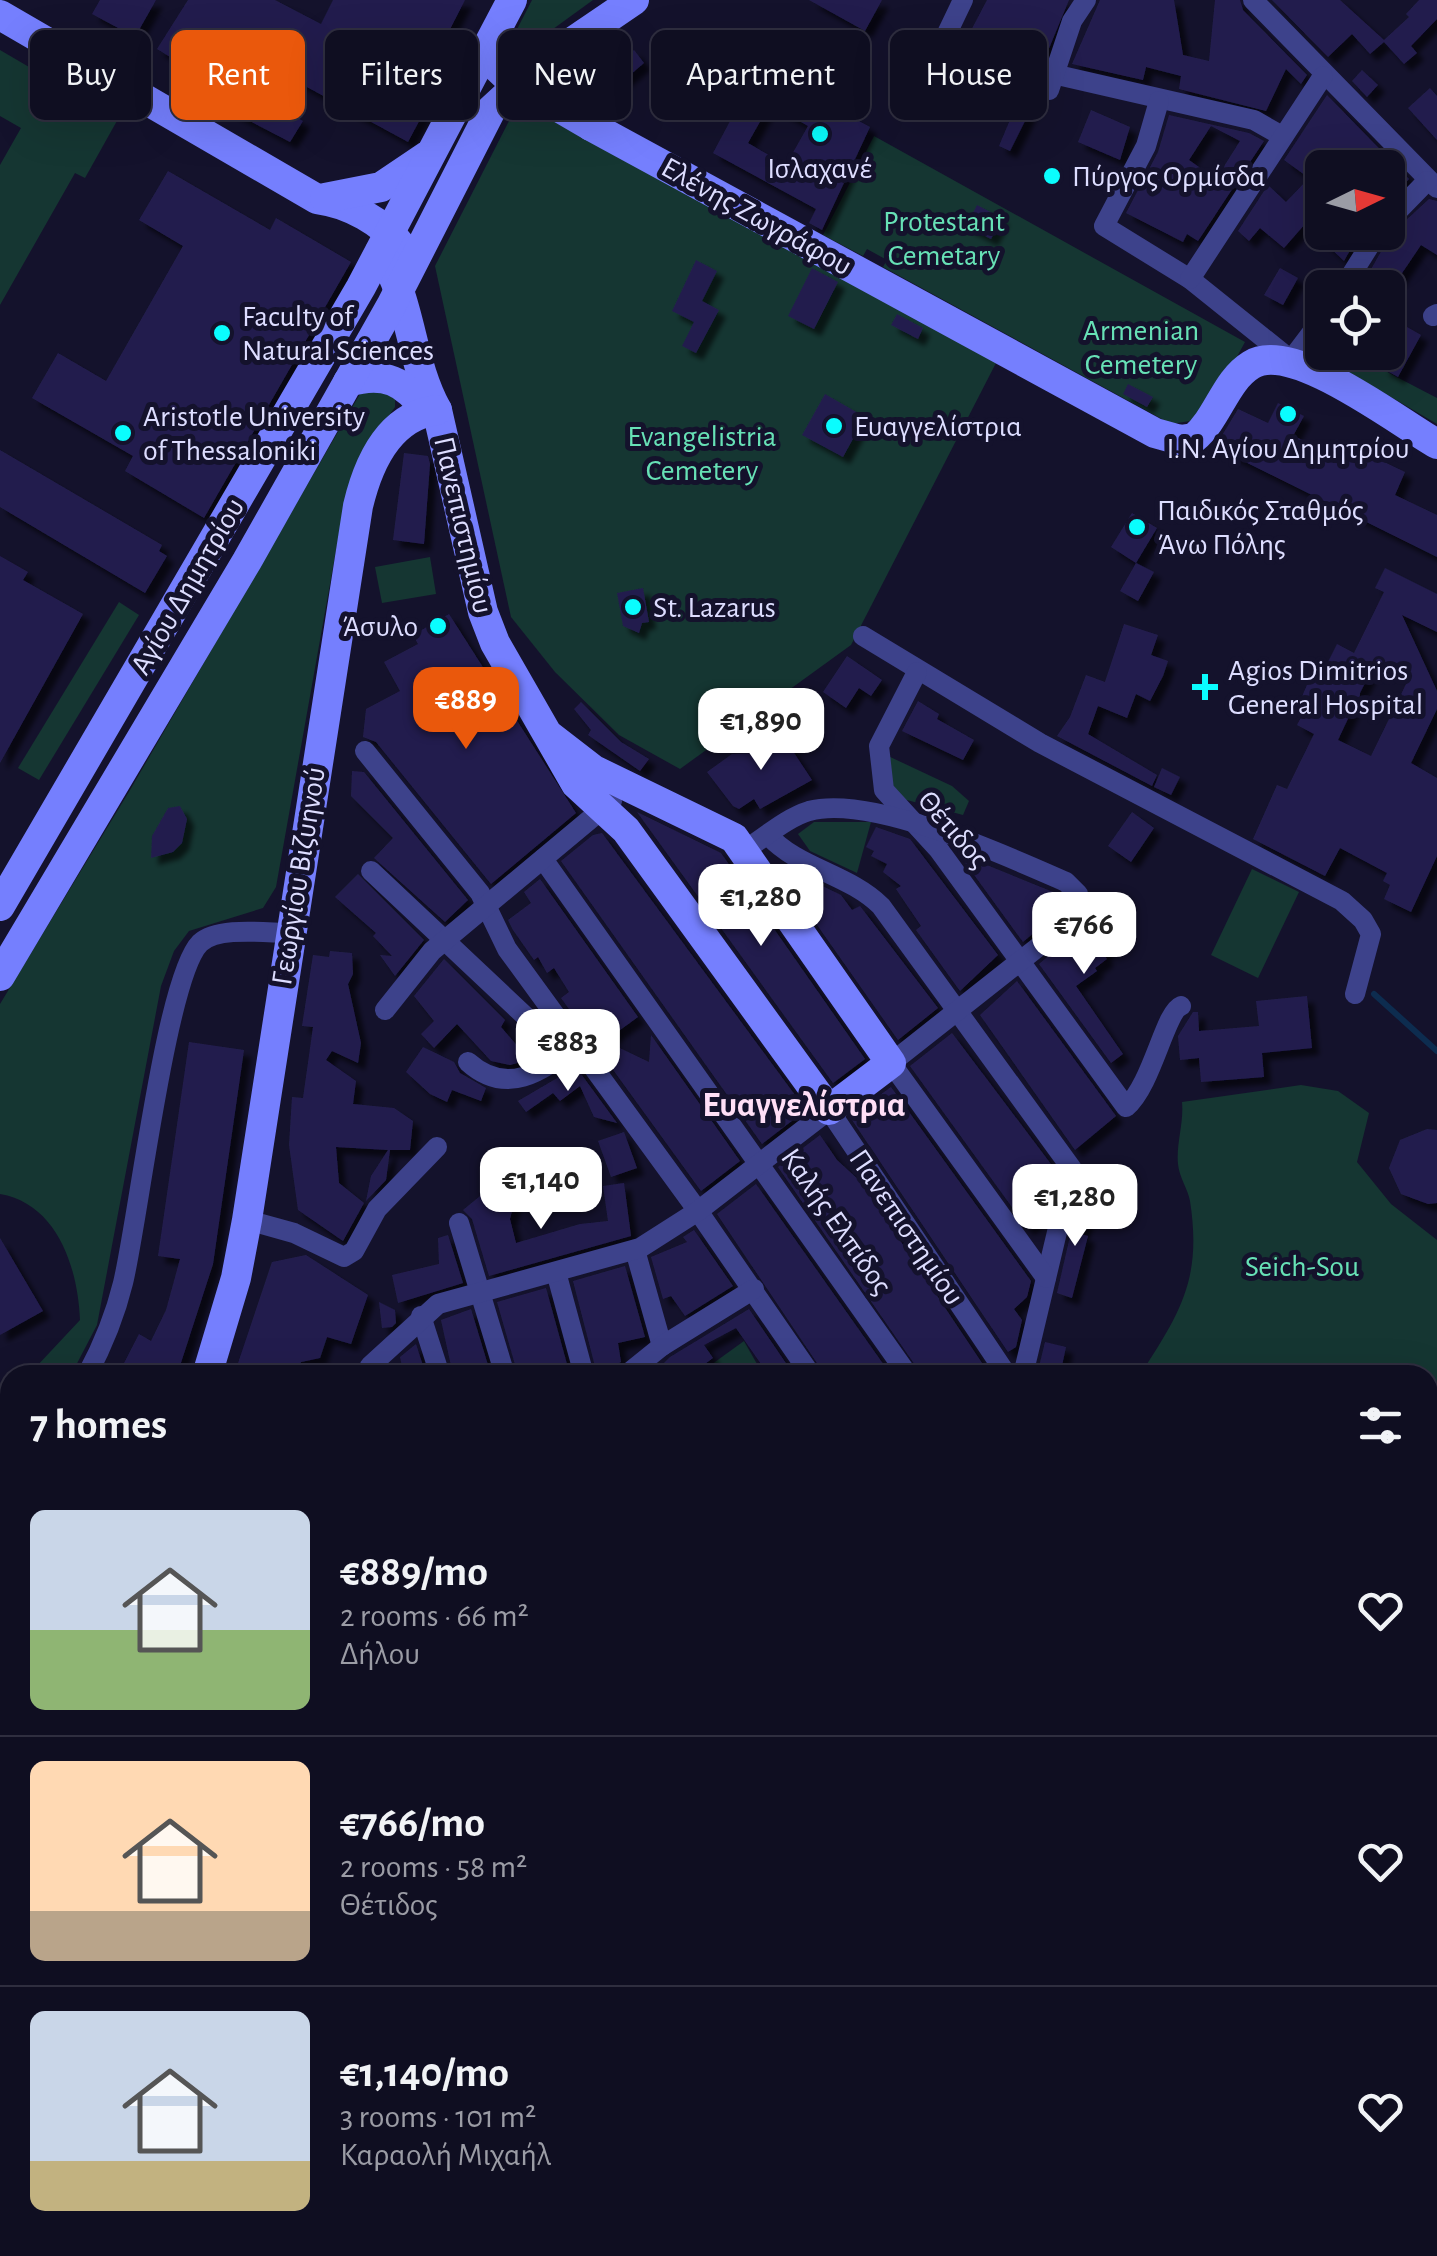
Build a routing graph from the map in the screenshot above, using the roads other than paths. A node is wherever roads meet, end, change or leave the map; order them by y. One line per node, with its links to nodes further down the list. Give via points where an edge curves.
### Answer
1 (512, 0): 8 (main road, Αγίου Δημητρίου)
2 (634, 0): 7 (main road, Αγίου Δημητρίου)
3 (964, 0): 11 (street, via 940,48)
4 (1086, 0): 11 (street)
5 (1253, 0): 10 (street)
6 (0, 14): 20 (main road)
7 (591, 30)
8 (484, 56): 9 (main road, Ελένης Ζωγράφου); 18 (main road, Αγίου Δημητρίου)
9 (498, 68)
10 (1323, 76): 17 (street); 19 (street)
11 (1052, 81): 12 (street)
12 (1159, 101): 17 (street, via 1254,120); 25 (street, via 1146,146 1104,226)
13 (498, 105): 24 (main road, Αγίου Δημητρίου)
14 (581, 120): 16 (main road, Ελένης Ζωγράφου)
15 (587, 120): 16 (main road)
16 (591, 126): 28 (main road, Ελένης Ζωγράφου, via 1167,437 1187,440 1201,432 1250,365)
17 (1282, 136): 25 (street)
18 (440, 143): 20 (main road, via 388,184); 23 (main road, Αγίου Δημητρίου)
19 (1432, 184): 21 (street)
20 (318, 199): 22 (main road); 23 (main road, via 346,206)
21 (1405, 207)
22 (354, 234): 23 (main road); 26 (main road, via 366,251)
23 (385, 243): 24 (main road, Πανεπιστημίου); 26 (main road, Αγίου Δημητρίου)
24 (405, 279): 29 (main road, Αγίου Δημητρίου); 30 (main road, Πανεπιστημίου)
25 (1190, 280): 28 (street)
26 (361, 287): 43 (main road, Αγίου Δημητρίου)
27 (1305, 341): 28 (street)
28 (1291, 360): 31 (main road)
29 (348, 382): 30 (main road, via 392,379); 47 (main road, Αγίου Δημητρίου)
30 (432, 410): 34 (main road, Πανεπιστημίου, via 487,623); 44 (main road, Γεωργίου Βιζυηνού, via 390,435 364,482)
31 (1437, 444)
32 (863, 636): 33 (street)
33 (917, 672): 38 (street, Θέτιδος, via 878,756 884,790); 48 (street, via 1342,902 1371,934)
34 (550, 736): 36 (main road); 37 (main road, Πανεπιστημίου, via 576,784)
35 (366, 751): 42 (street)
36 (628, 786): 37 (street); 39 (main road)
37 (602, 810): 40 (street); 56 (main road, Πανεπιστημίου, via 626,830)
38 (916, 826): 39 (street, via 823,809 800,814); 46 (street, Θέτιδος); 46 (street, via 1068,883 1080,898 1074,918)
39 (756, 843): 51 (street, via 780,846 870,894); 55 (main road)
40 (542, 859): 42 (street); 58 (street, Καλής Ελπίδος)
41 (371, 871): 45 (street)
42 (485, 905): 45 (street); 52 (street, via 502,943)
43 (0, 906)
44 (290, 932): 60 (main road, Γεωργίου Βιζυηνού); 69 (street, via 216,936 200,943 190,959 124,1279)
45 (443, 942): 50 (street); 52 (street, via 540,1032)
46 (1021, 960): 49 (street, Θέτιδος, via 1126,1107 1150,1074 1169,1014); 51 (street)
47 (0, 976)
48 (1354, 994)
49 (1180, 1006)
50 (384, 1010)
51 (959, 1010): 55 (street); 64 (street, via 1072,1169)
52 (565, 1026): 53 (street)
53 (578, 1044): 54 (street, via 520,1081); 59 (street)
54 (468, 1062)
55 (890, 1063): 56 (main road); 64 (street)
56 (828, 1110): 58 (street); 78 (street, Πανεπιστημίου)
57 (437, 1147): 60 (street, via 377,1209 344,1257)
58 (760, 1163): 59 (street); 77 (street, Καλής Ελπίδος)
59 (698, 1211): 62 (street); 65 (street)
60 (247, 1220): 70 (main road, Γεωργίου Βιζυηνού)
61 (459, 1224): 66 (street)
62 (635, 1250): 63 (street); 68 (street)
63 (556, 1272): 66 (street); 74 (street)
64 (1046, 1278): 79 (street)
65 (754, 1289): 68 (street); 76 (street)
66 (480, 1292): 67 (street); 73 (street)
67 (422, 1316): 71 (street); 72 (street)
68 (662, 1346): 75 (street)
69 (92, 1365)
70 (209, 1365)
71 (371, 1365)
72 (437, 1365)
73 (502, 1365)
74 (581, 1365)
75 (638, 1365)
76 (804, 1365)
77 (901, 1365)
78 (1000, 1365)
79 (1025, 1365)

